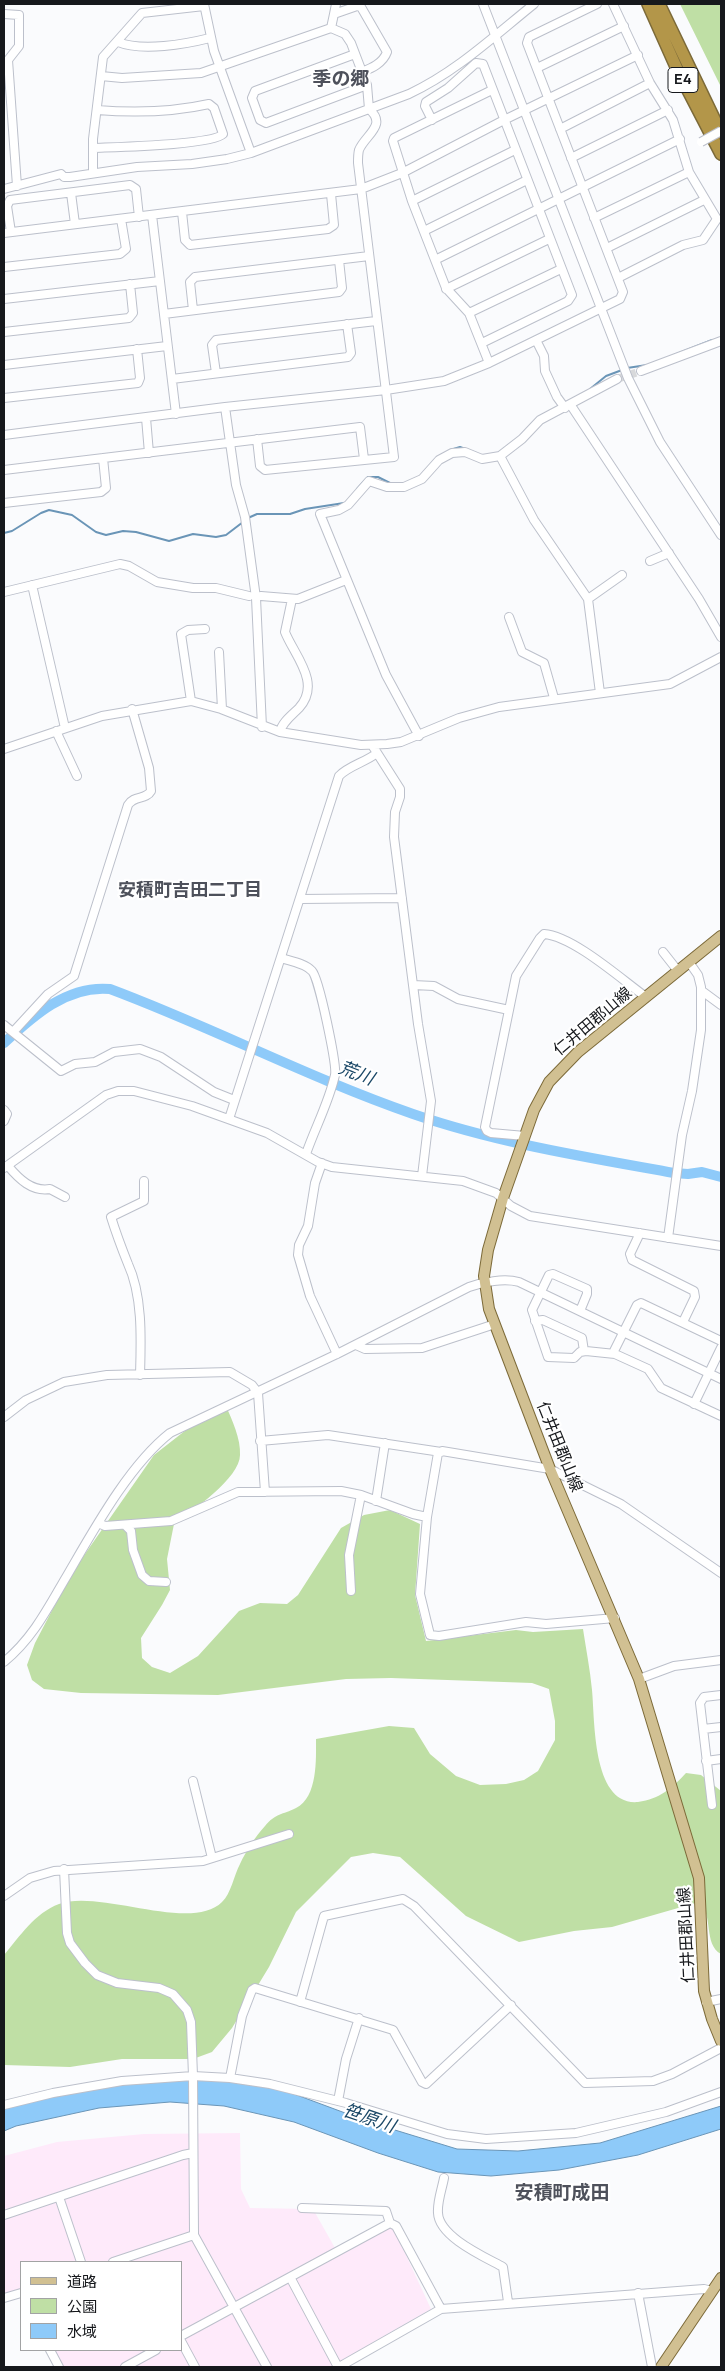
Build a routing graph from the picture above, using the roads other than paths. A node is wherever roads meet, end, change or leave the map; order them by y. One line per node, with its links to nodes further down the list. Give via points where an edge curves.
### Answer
1 (336, 4): 10 (street)
2 (483, 4): 13 (street)
3 (534, 4): 13 (street)
4 (597, 4): 19 (street, via 529,37 528,45)
5 (613, 4): 11 (street)
6 (648, 4): 39 (highway, E4)
7 (659, 4): 33 (highway, E4)
8 (204, 5): 14 (street); 15 (street, via 142,13)
9 (4, 14): 45 (street, via 19,15 19,46 8,60)
10 (334, 14): 12 (street); 20 (street, via 361,7 387,52 373,68)
11 (624, 26): 17 (street); 19 (street)
12 (331, 28): 16 (street, via 345,34); 18 (street)
13 (496, 35): 26 (street, via 460,65 429,85); 28 (street)
14 (210, 38): 15 (street, via 185,44 133,46); 18 (street)
15 (118, 42): 21 (street, via 103,58)
16 (355, 54): 20 (street); 23 (street, via 255,91 252,98 260,120 266,123)
17 (638, 55): 22 (street); 25 (street)
18 (220, 67): 21 (street, via 187,75); 38 (street)
19 (537, 68): 25 (street)
20 (362, 72): 23 (street)
21 (101, 76): 27 (street)
22 (650, 83): 29 (street); 32 (street)
23 (367, 86): 26 (street)
24 (492, 90): 30 (street); 30 (street, via 483,64 476,63 426,102); 31 (street)
25 (548, 99): 28 (street); 32 (street)
26 (369, 109): 38 (street); 48 (street, via 376,115 376,122 358,151)
27 (97, 110): 36 (street); 36 (street, via 167,110 209,104 214,108 223,134 202,141)
28 (525, 110): 31 (street); 51 (street)
29 (668, 110): 34 (street); 40 (street)
30 (432, 120): 43 (street, via 394,138)
31 (504, 120): 37 (street); 43 (street)
32 (560, 129): 40 (street)
33 (721, 132): 35 (street, bridge)
34 (680, 139): 41 (street); 46 (street)
35 (701, 142)
36 (93, 148): 42 (street)
37 (515, 150): 44 (street); 53 (street)
38 (251, 152): 42 (street, via 210,162)
39 (721, 154)
40 (571, 158): 46 (street)
41 (689, 172): 52 (street); 58 (street)
42 (93, 174): 45 (street, via 64,178 61,174)
43 (402, 174): 48 (street); 53 (street)
44 (527, 180): 54 (street); 61 (street)
45 (17, 186): 47 (street)
46 (582, 188): 51 (street); 58 (street)
47 (4, 189)
48 (361, 189): 50 (street); 65 (street)
49 (71, 192): 57 (street, via 130,185 136,189); 60 (street); 62 (street, via 10,200)
50 (331, 194): 55 (street); 55 (street, via 334,225 328,229 190,245 185,240)
51 (559, 200): 54 (street); 75 (street)
52 (704, 200): 64 (street); 70 (street, via 717,219 704,239 683,245)
53 (412, 201): 61 (street)
54 (538, 209): 67 (street); 69 (street)
55 (182, 212): 56 (street)
56 (152, 215): 57 (street); 71 (street)
57 (139, 217): 59 (street)
58 (594, 218): 64 (street)
59 (121, 219): 60 (street); 68 (street, via 126,250 120,254)
60 (76, 224): 62 (street)
61 (424, 231): 67 (street)
62 (7, 233)
63 (547, 240): 73 (street)
64 (607, 248): 70 (street)
65 (369, 256): 66 (street); 79 (street)
66 (339, 260): 76 (street, via 195,277 190,282); 76 (street, via 342,288 339,292)
67 (435, 260): 73 (street)
68 (4, 267)
69 (561, 269): 77 (street); 84 (street, via 572,295 568,301)
70 (618, 278): 75 (street, via 623,292 620,299)
71 (160, 281): 72 (street); 78 (street)
72 (130, 284): 74 (street); 81 (street, via 133,313 129,318)
73 (446, 289): 77 (street)
74 (4, 299)
75 (600, 309): 82 (street); 108 (street, via 644,413)
76 (193, 310): 78 (street)
77 (469, 313): 84 (street)
78 (164, 314): 85 (street)
79 (376, 320): 80 (street); 93 (street)
80 (346, 324): 90 (street, via 216,340 212,345); 90 (street, via 348,357)
81 (4, 332)
82 (536, 340): 87 (street); 95 (street, via 556,397)
83 (721, 341): 89 (street)
84 (482, 343): 87 (street)
85 (168, 346): 86 (street); 91 (street)
86 (137, 349): 88 (street); 94 (street, via 138,383)
87 (489, 363): 93 (street, via 444,381)
88 (4, 365)
89 (641, 372)
90 (216, 373): 91 (street)
91 (172, 379): 97 (street)
92 (617, 379): 95 (street)
93 (386, 390): 96 (street); 105 (street, via 394,457)
94 (4, 398)
95 (567, 406): 103 (street, via 540,420); 109 (street)
96 (225, 407): 97 (street); 101 (street)
97 (176, 414): 98 (street)
98 (146, 418): 99 (street); 102 (street)
99 (4, 435)
100 (257, 439): 101 (street); 105 (street, via 260,466 265,470); 105 (street, via 360,428)
101 (230, 442): 102 (street); 129 (street, via 256,598)
102 (150, 453): 104 (street)
103 (500, 456): 112 (street, via 482,459 465,452 452,452 412,484 395,488 369,481 348,504 339,510 320,514); 118 (street, via 534,520)
104 (103, 458): 106 (street); 107 (street, via 106,488 101,492)
105 (364, 460)
106 (4, 470)
107 (4, 503)
108 (721, 535)
109 (669, 553): 110 (street); 121 (street)
110 (650, 560)
111 (622, 575): 118 (street)
112 (346, 580): 117 (street, via 300,599); 133 (street, via 391,685)
113 (32, 585): 114 (street); 115 (street, via 124,564 157,582 216,588); 130 (street)
114 (4, 592)
115 (250, 596)
116 (261, 596): 117 (street)
117 (292, 599): 132 (street, via 285,632 305,668 307,689 304,702 282,725)
118 (588, 599): 124 (street)
119 (509, 618): 125 (street, via 520,649 544,663)
120 (205, 629): 126 (street, via 181,634)
121 (721, 637)
122 (219, 652): 128 (street)
123 (721, 657): 124 (street, via 670,684)
124 (600, 693): 125 (street)
125 (554, 698): 133 (street, via 477,712)
126 (191, 701): 127 (street); 128 (street)
127 (132, 709): 130 (street); 151 (street, via 149,768 151,791 148,796 135,798 129,804 74,976 48,994)
128 (222, 710): 129 (street)
129 (262, 727): 132 (street)
130 (65, 728): 131 (street)
131 (56, 731): 135 (street); 137 (street)
132 (280, 732): 134 (street)
133 (419, 736): 134 (street, via 402,742)
134 (372, 745): 136 (street)
135 (4, 749)
136 (377, 753): 138 (street, via 400,789 394,814 394,837); 139 (street, via 339,776)
137 (77, 776)
138 (402, 898): 139 (street); 145 (street)
139 (300, 900): 142 (street)
140 (721, 936): 143 (main road, 仁井田郡山線)
141 (664, 952): 144 (street)
142 (281, 958): 152 (street); 157 (street, via 304,965 314,974 335,1065 335,1075)
143 (689, 962): 144 (main road, 仁井田郡山線); 146 (street, via 700,978)
144 (678, 972): 147 (main road, 仁井田郡山線)
145 (413, 986): 149 (street, via 438,987 458,999); 160 (street, via 431,1103)
146 (702, 991): 148 (street); 165 (street, via 698,1056 682,1135)
147 (646, 997): 149 (street, via 576,946 544,934 517,973); 156 (main road, 仁井田郡山線, via 556,1074 543,1092)
148 (721, 1005)
149 (509, 1010): 156 (street, via 485,1127 491,1134)
150 (4, 1025): 151 (street)
151 (14, 1031): 152 (street, via 61,1071 75,1064 96,1062 114,1052 140,1049 161,1057 214,1092)
152 (234, 1100): 154 (street)
153 (4, 1110): 155 (street, via 7,1114)
154 (229, 1118): 157 (street, via 267,1133); 159 (street, via 154,1095 118,1091 99,1099)
155 (4, 1121)
156 (525, 1136): 163 (main road, 仁井田郡山線)
157 (306, 1154): 158 (street)
158 (322, 1164): 160 (street); 179 (street, via 298,1255 310,1296)
159 (6, 1167): 162 (street, via 34,1188 50,1189)
160 (422, 1176): 163 (street, via 463,1181)
161 (144, 1181): 181 (street, via 144,1201 110,1217 129,1265 137,1300)
162 (65, 1197)
163 (503, 1198): 164 (street, via 530,1216); 167 (main road, 仁井田郡山線, via 486,1258)
164 (640, 1234): 165 (street); 171 (street, via 630,1254 632,1260 694,1292 695,1297)
165 (668, 1238): 166 (street)
166 (721, 1246)
167 (485, 1283): 168 (street, via 514,1281); 172 (main road, 仁井田郡山線); 175 (street, via 468,1287)
168 (540, 1292): 169 (street); 169 (street, via 551,1274 585,1287 587,1294); 170 (street, via 532,1310)
169 (580, 1311): 173 (street)
170 (535, 1320): 177 (street, via 543,1320 582,1338); 177 (street, via 548,1357 574,1358)
171 (683, 1322): 173 (street, via 640,1304); 174 (street)
172 (495, 1324): 175 (street, via 422,1348 365,1349); 190 (main road, 仁井田郡山線)
173 (623, 1332): 178 (street); 180 (street)
174 (721, 1340)
175 (356, 1345): 179 (street)
176 (721, 1348): 180 (street)
177 (584, 1351): 178 (street)
178 (614, 1353): 184 (street, via 646,1368 661,1388)
179 (337, 1354): 183 (street)
180 (709, 1373): 182 (street); 184 (street)
181 (140, 1375): 183 (street, via 230,1372 252,1385); 186 (street, via 118,1374 68,1380 26,1400)
182 (721, 1378)
183 (258, 1393): 187 (street); 195 (street, via 170,1433 156,1444)
184 (694, 1404): 185 (street)
185 (721, 1416)
186 (4, 1417)
187 (260, 1441): 188 (street, via 328,1435); 191 (street)
188 (385, 1443): 189 (street); 193 (street)
189 (441, 1452): 190 (street); 194 (street, via 437,1456)
190 (550, 1469): 197 (street, via 621,1504); 200 (main road, 仁井田郡山線)
191 (265, 1492): 192 (street, via 332,1490); 196 (street, via 234,1493 171,1521)
192 (361, 1495): 193 (street); 199 (street, via 350,1555)
193 (376, 1501): 194 (street)
194 (427, 1517): 200 (street, via 420,1594 430,1636 526,1622 546,1624)
195 (98, 1523): 196 (street); 202 (street, via 34,1632)
196 (124, 1525): 198 (street, via 131,1531 133,1550 142,1576 149,1581)
197 (721, 1573)
198 (166, 1582)
199 (351, 1591)
200 (615, 1618): 203 (main road, 仁井田郡山線)
201 (721, 1660): 203 (street, via 674,1666)
202 (4, 1662)
203 (639, 1679): 217 (main road, 仁井田郡山線, via 699,1878)
204 (721, 1695): 206 (street, via 704,1697 700,1703)
205 (721, 1726): 206 (street)
206 (703, 1728): 208 (street)
207 (721, 1759): 208 (street)
208 (706, 1761): 210 (street)
209 (193, 1781): 212 (street)
210 (712, 1805)
211 (289, 1834): 212 (street)
212 (212, 1858): 213 (street)
213 (64, 1870): 214 (street, via 30,1878); 222 (street, via 66,1933 70,1943 97,1975 117,1982 159,1988 181,2002 191,2022)
214 (4, 1896)
215 (721, 2000): 217 (street)
216 (300, 2002): 218 (street, via 324,1916 403,1899 414,1906); 219 (street); 223 (street, via 253,1989 242,2016)
217 (706, 2002): 220 (main road, 仁井田郡山線)
218 (511, 2005): 219 (street, via 426,2084 393,2030); 221 (street, via 579,2078 589,2084 653,2081)
219 (359, 2018): 225 (street, via 346,2059)
220 (721, 2041)
221 (721, 2048)
222 (192, 2078): 223 (street); 226 (street, via 122,2082); 227 (street)
223 (230, 2078): 225 (street)
224 (721, 2092): 225 (street, via 666,2112 576,2133 486,2139 447,2134)
225 (338, 2101)
226 (4, 2105)
227 (193, 2153): 229 (street); 233 (street)
228 (444, 2178): 242 (street, via 439,2220 460,2243 503,2267)
229 (59, 2197): 231 (street); 234 (street)
230 (302, 2208): 232 (street, via 384,2211)
231 (4, 2215)
232 (390, 2223): 236 (street); 243 (street, via 396,2226)
233 (194, 2235): 235 (street); 244 (street)
234 (81, 2261)
235 (116, 2261)
236 (290, 2277): 244 (street); 253 (street)
237 (720, 2281): 238 (main road)
238 (712, 2291): 240 (street); 255 (main road)
239 (20, 2293): 241 (street)
240 (638, 2293): 242 (street); 254 (street)
241 (4, 2298)
242 (508, 2302): 243 (street)
243 (440, 2307): 253 (street)
244 (234, 2308): 245 (street); 252 (street)
245 (182, 2335)
246 (182, 2343): 251 (street)
247 (51, 2351): 249 (street)
248 (154, 2351): 250 (street)
249 (59, 2367)
250 (127, 2367)
251 (195, 2367)
252 (267, 2367)
253 (339, 2367)
254 (652, 2367)
255 (661, 2367)

